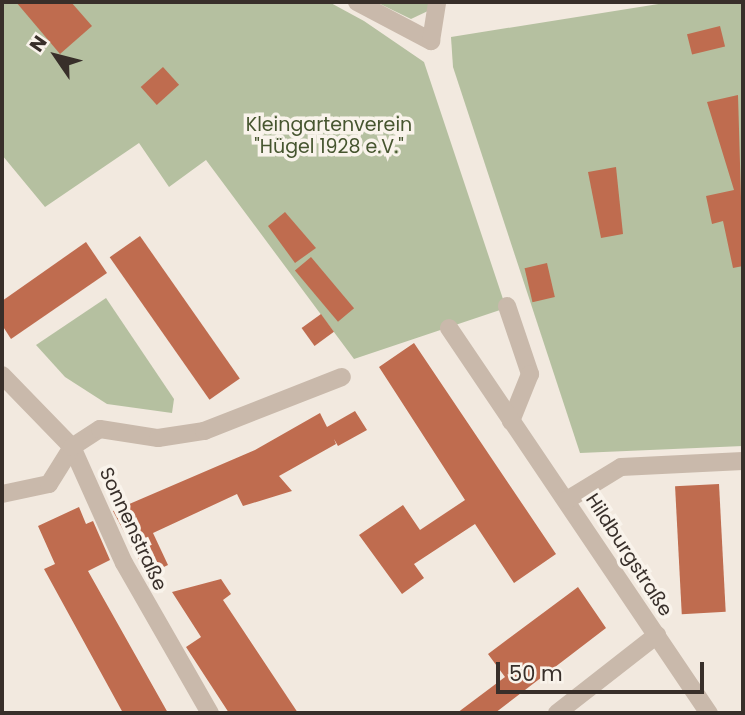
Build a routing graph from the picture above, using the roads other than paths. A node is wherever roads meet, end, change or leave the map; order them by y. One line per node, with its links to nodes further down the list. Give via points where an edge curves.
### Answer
1 (357, 2): 2 (street, via 431,41)
2 (437, 2)
3 (507, 306): 7 (street, via 530,374)
4 (449, 328): 7 (street, Hildburgstraße)
5 (2, 375): 8 (street, Sonnenstraße)
6 (342, 376): 8 (street, via 204,431 158,438 100,429)
7 (511, 421): 11 (street, Hildburgstraße)
8 (72, 447): 10 (street, via 49,484); 13 (street, Sonnenstraße, via 124,564)
9 (743, 461): 11 (street, via 621,467)
10 (2, 494)
11 (567, 500): 12 (street, Hildburgstraße)
12 (657, 635): 14 (street); 15 (street, Hildburgstraße)
13 (210, 713)
14 (557, 713)
15 (709, 713)

